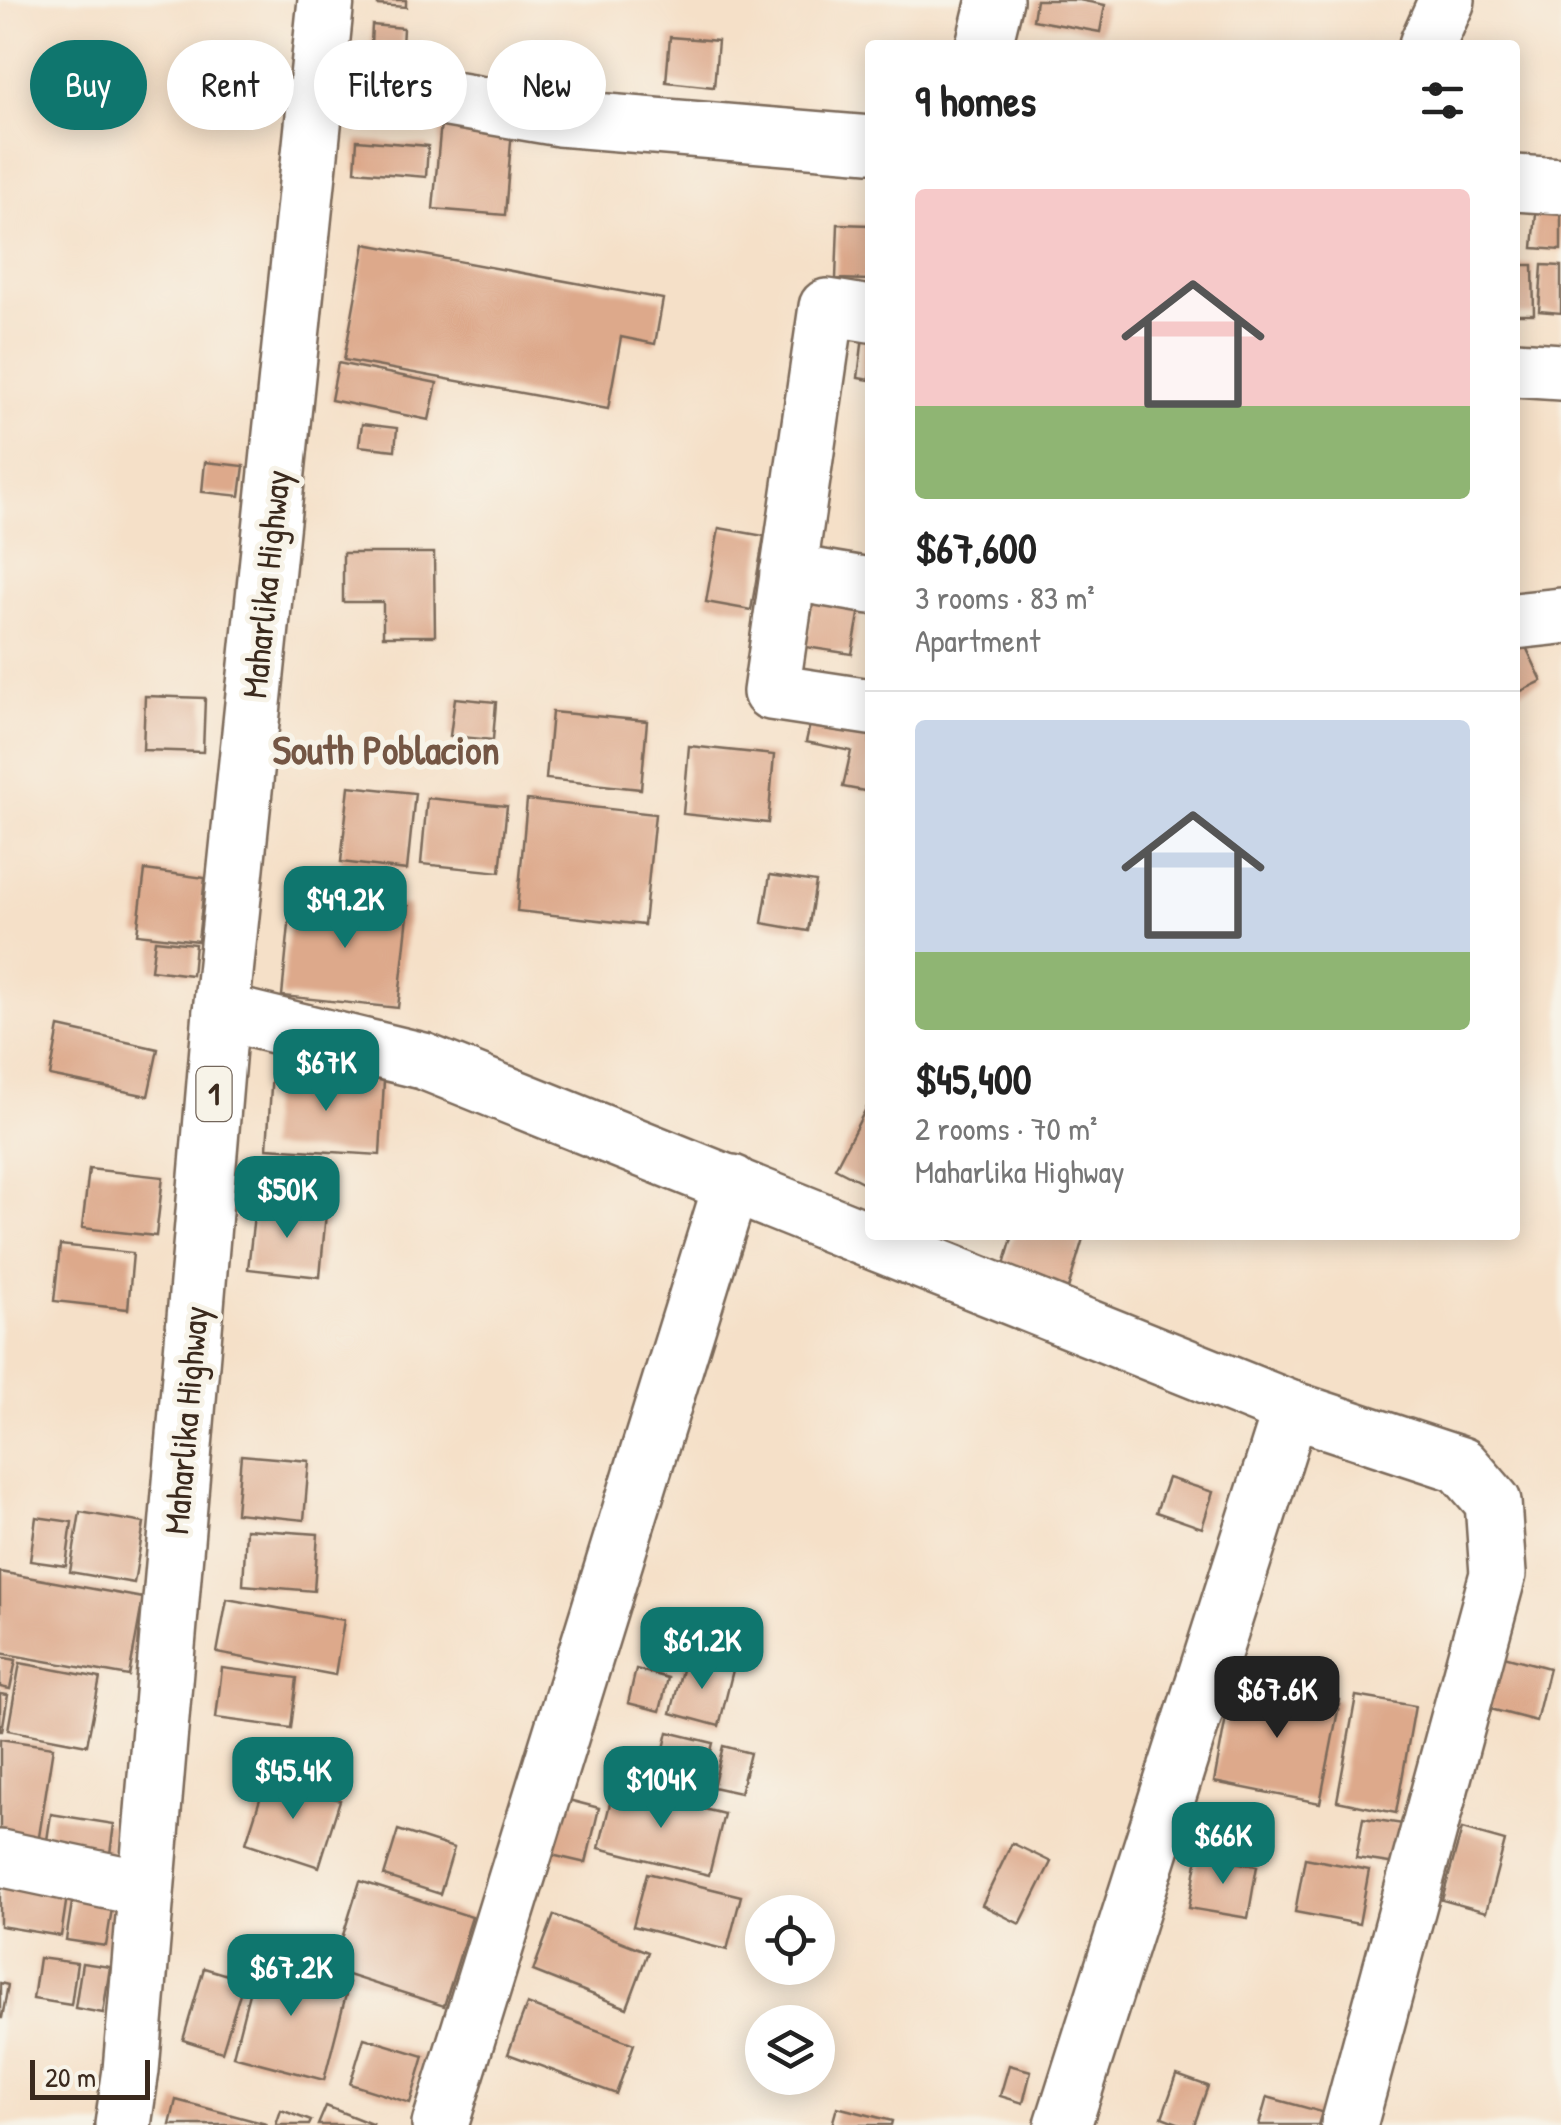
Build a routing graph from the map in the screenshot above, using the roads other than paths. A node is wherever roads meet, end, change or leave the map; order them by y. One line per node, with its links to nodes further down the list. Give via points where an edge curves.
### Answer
1 (326, 0): 4 (main road, Maharlika Highway / 1)
2 (995, 0): 5 (main road)
3 (1448, 0): 6 (main road)
4 (322, 40)
5 (985, 40)
6 (1429, 40)
7 (467, 102): 9 (main road, via 559,118)
8 (314, 122): 20 (main road, Maharlika Highway / 1)
9 (865, 144)
10 (1520, 183): 11 (main road)
11 (1561, 186)
12 (865, 313): 15 (main road, via 826,307)
13 (1520, 369): 14 (main road)
14 (1561, 372)
15 (788, 572): 16 (main road); 19 (main road, via 771,692)
16 (865, 585)
17 (1561, 616): 18 (main road)
18 (1520, 620)
19 (865, 706)
20 (221, 1012): 21 (main road, via 423,1060); 26 (main road, Maharlika Highway / 1)
21 (732, 1184): 22 (main road); 28 (main road)
22 (865, 1238)
23 (871, 1240): 24 (main road)
24 (1291, 1409): 29 (main road); 30 (main road, via 1461,1465 1493,1502 1498,1574)
25 (0, 1858): 26 (main road)
26 (146, 1888): 27 (main road, Maharlika Highway / 1)
27 (123, 2125)
28 (440, 2125)
29 (1064, 2125)
30 (1349, 2125)

